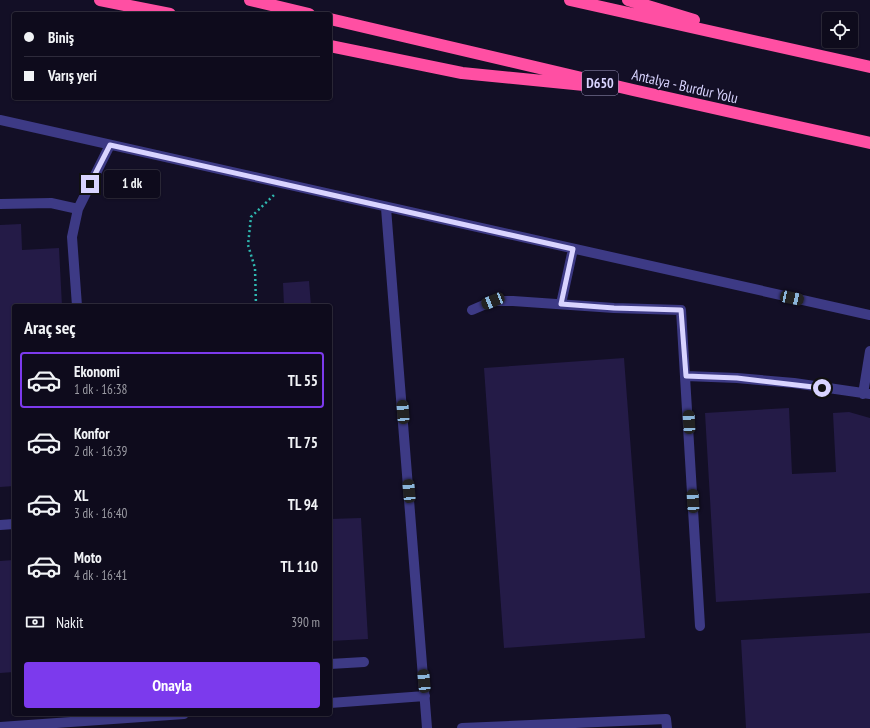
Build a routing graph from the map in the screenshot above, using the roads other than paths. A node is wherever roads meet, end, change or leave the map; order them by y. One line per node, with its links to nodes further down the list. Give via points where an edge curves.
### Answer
1 (100, 0): 5 (highway)
2 (250, 0): 6 (highway)
3 (570, 0): 9 (highway)
4 (628, 0): 9 (highway)
5 (160, 12)
6 (301, 12)
7 (332, 19): 11 (highway, Antalya - Burdur Yolu / D650)
8 (332, 46): 11 (highway, via 462,73)
9 (777, 46): 10 (highway)
10 (870, 67)
11 (633, 90): 13 (highway, Antalya - Burdur Yolu / D650)
12 (0, 120): 14 (lane)
13 (870, 143)
14 (110, 145): 16 (lane); 17 (lane)
15 (0, 204): 17 (lane, via 51,203)
16 (386, 208): 18 (lane); 31 (lane)
17 (78, 209): 19 (lane, via 72,237)
18 (573, 249): 20 (lane); 22 (lane)
19 (77, 304)
20 (561, 304): 21 (lane, via 493,301); 24 (lane, via 681,310)
21 (472, 310)
22 (870, 315)
23 (870, 351): 25 (lane)
24 (686, 376): 25 (lane, via 737,378); 28 (lane)
25 (867, 394)
26 (12, 524): 27 (lane)
27 (0, 525)
28 (700, 626)
29 (364, 662): 30 (lane)
30 (332, 664)
31 (425, 696): 32 (lane); 35 (lane)
32 (332, 703)
33 (156, 716): 34 (lane)
34 (0, 727)
35 (427, 728)
36 (462, 728): 37 (lane, via 666,719)
37 (667, 728)

